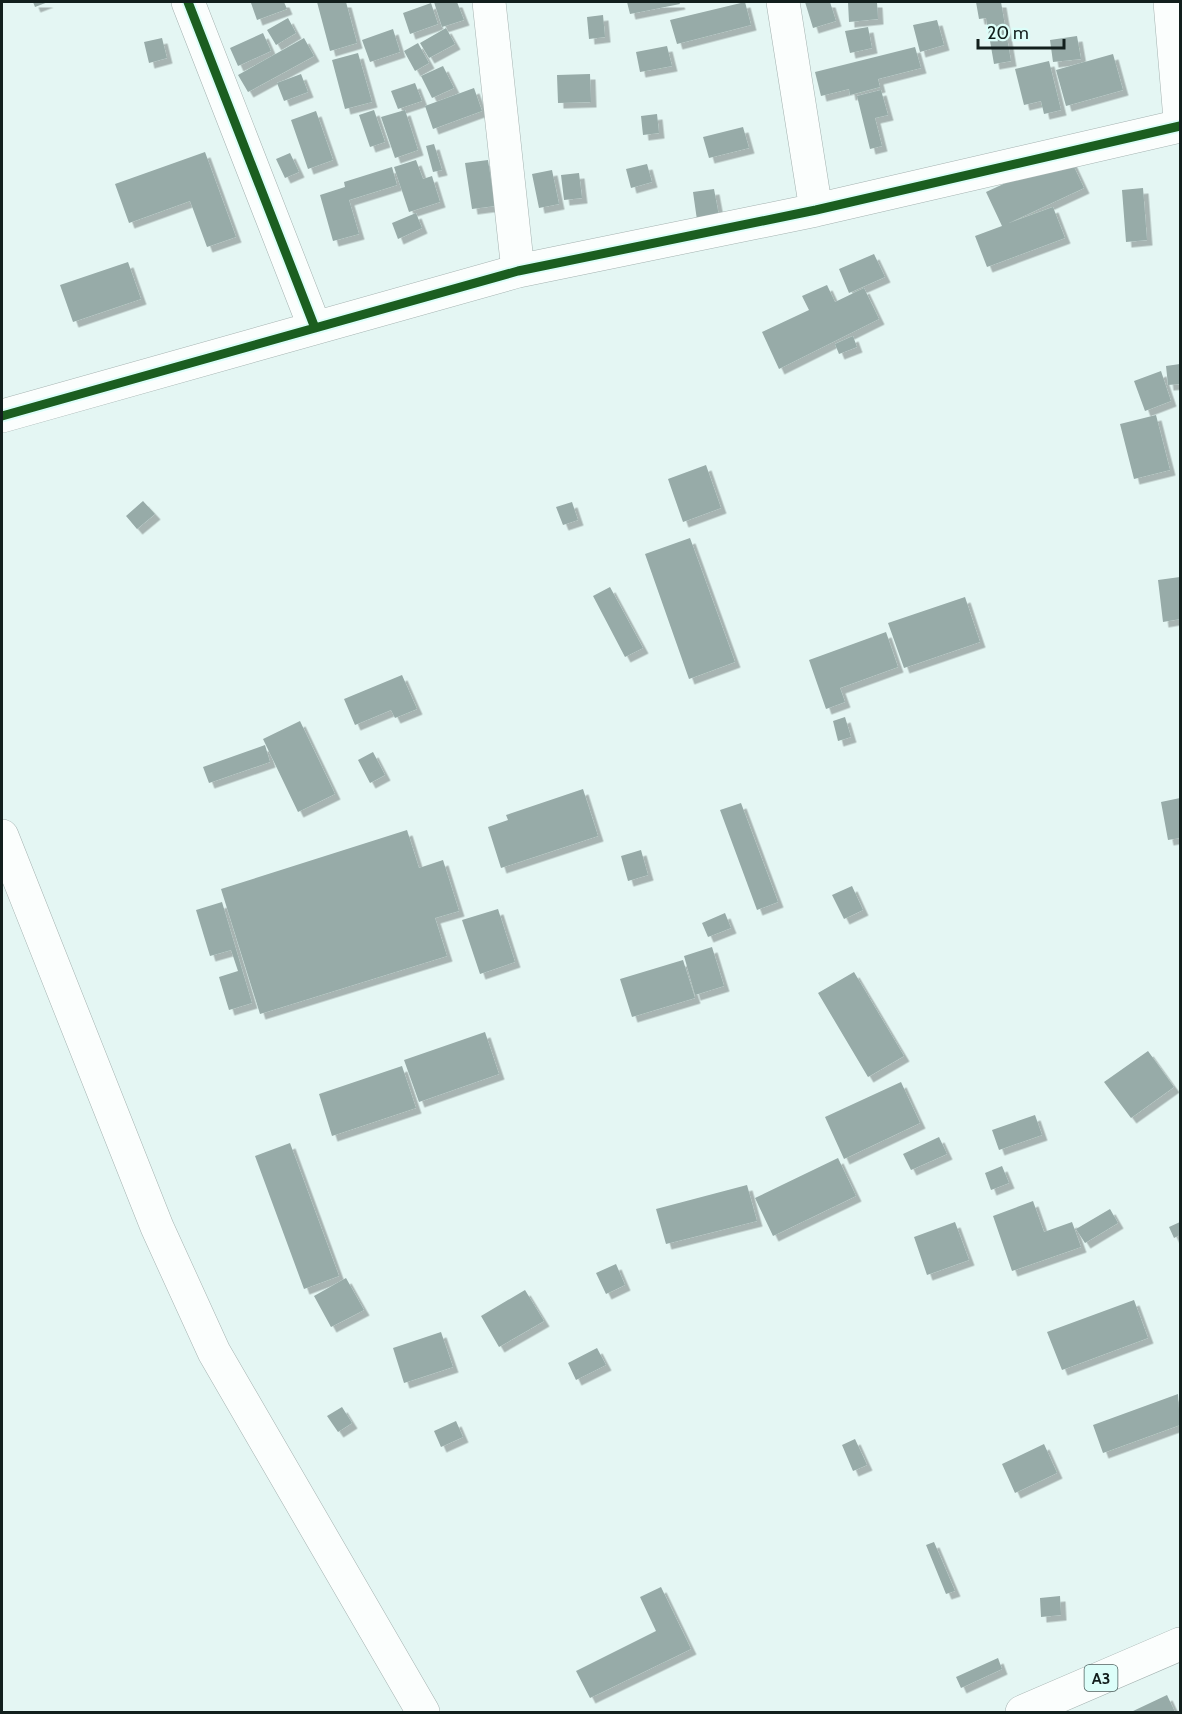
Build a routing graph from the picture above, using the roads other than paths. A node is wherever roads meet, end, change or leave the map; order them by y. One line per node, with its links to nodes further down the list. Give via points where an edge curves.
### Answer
1 (188, 2): 9 (main road)
2 (489, 2): 8 (main road)
3 (783, 2): 7 (main road)
4 (1170, 2): 5 (main road)
5 (1180, 119)
6 (1180, 126): 7 (main road)
7 (816, 210): 8 (main road)
8 (518, 271): 9 (main road)
9 (315, 328): 10 (main road)
10 (2, 416)
11 (2, 836): 13 (main road, via 157,1227 214,1352)
12 (1180, 1644): 14 (main road, A3)
13 (423, 1713)
14 (1022, 1713)

